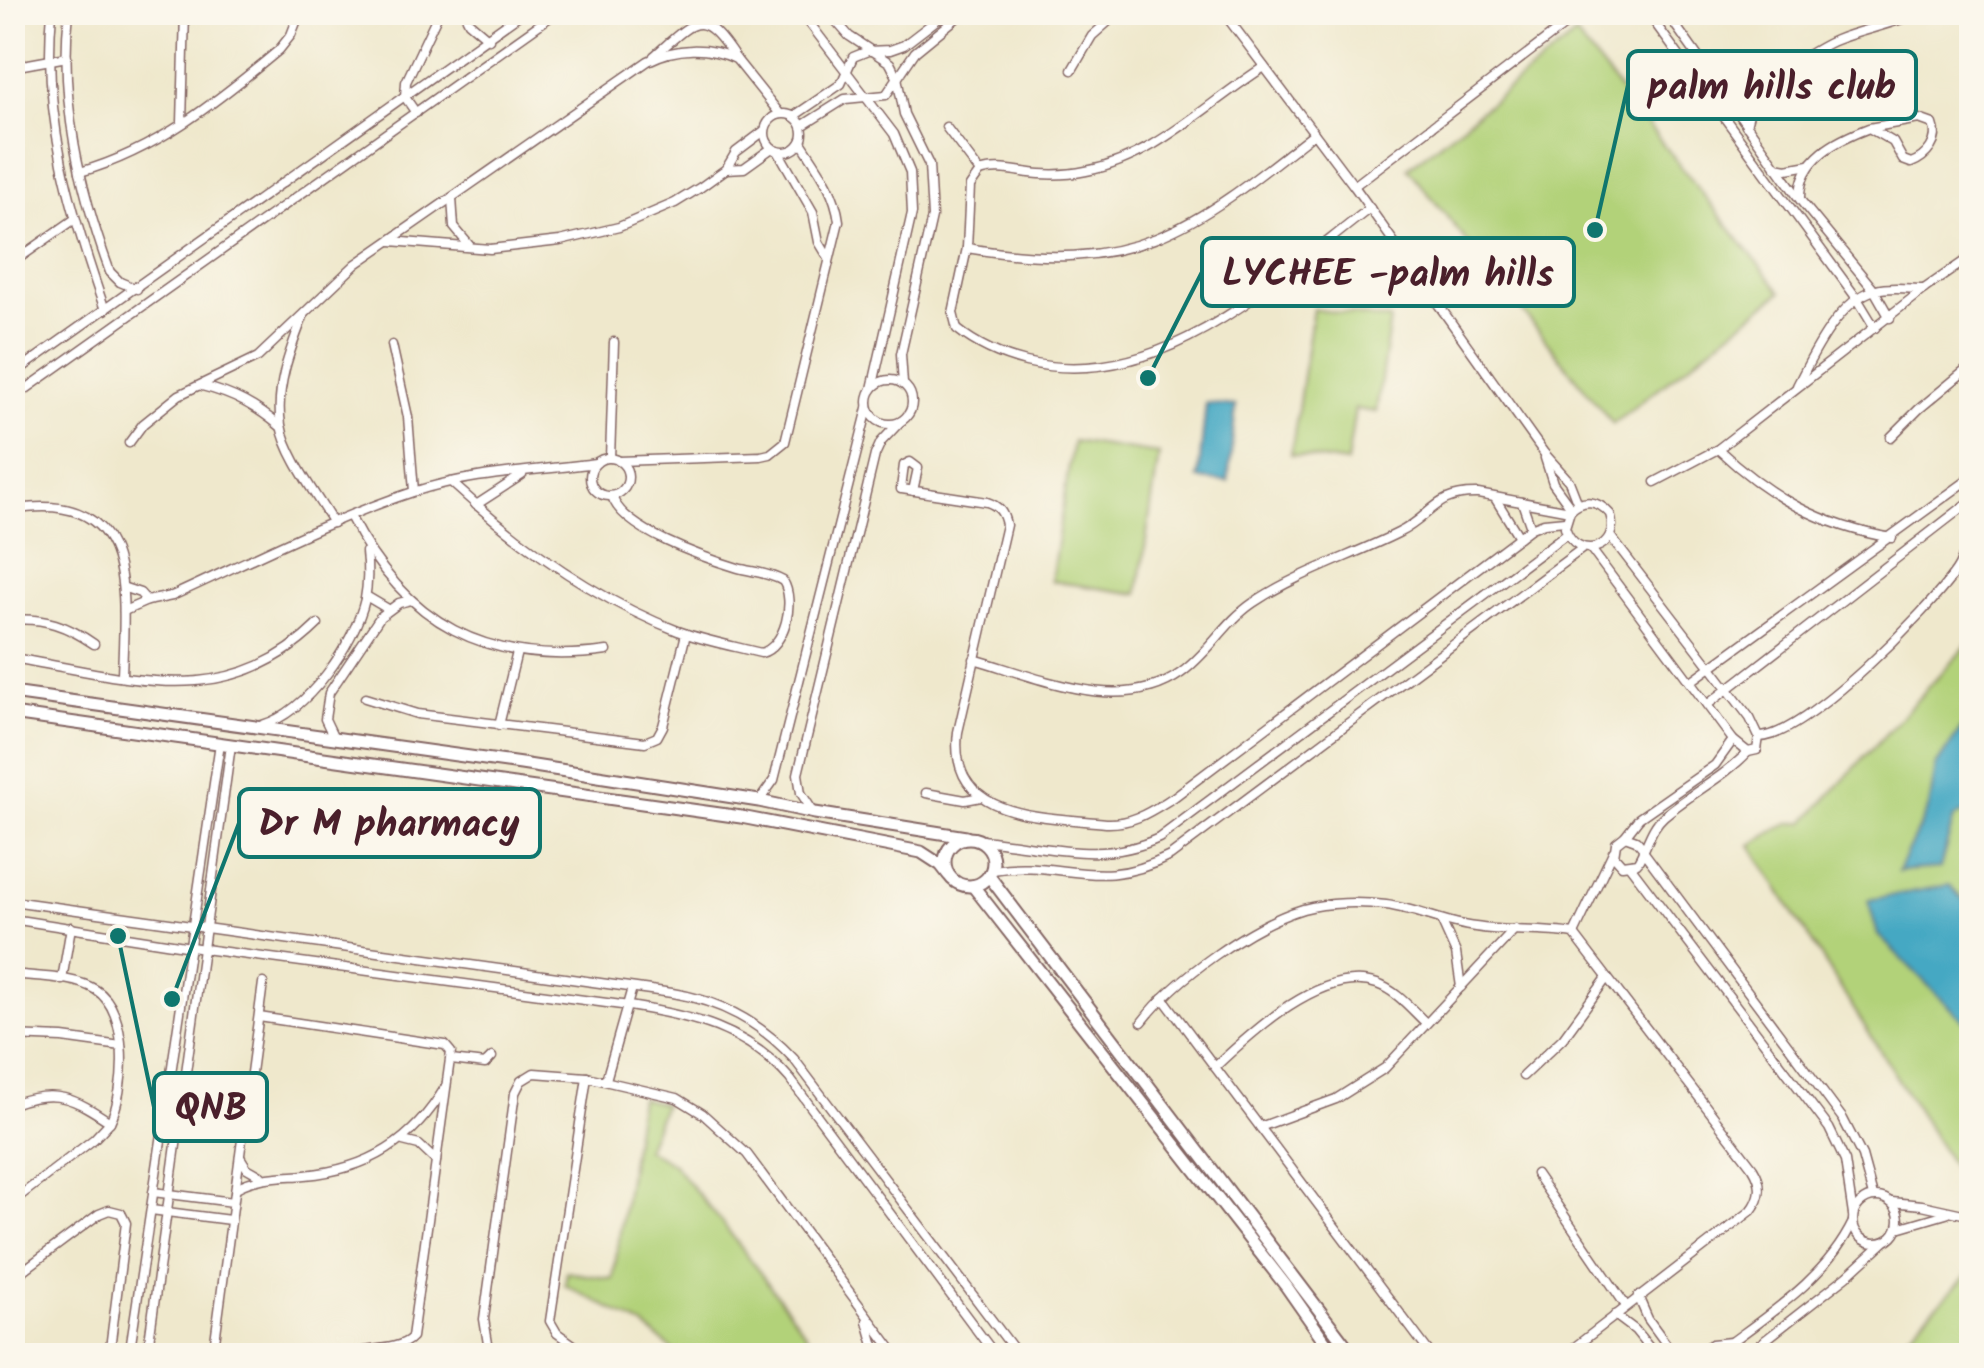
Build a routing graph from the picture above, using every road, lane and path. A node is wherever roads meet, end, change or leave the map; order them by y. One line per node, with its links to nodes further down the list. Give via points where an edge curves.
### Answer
1 (52, 12): 23 (street)
2 (69, 12): 21 (street)
3 (184, 12): 42 (street)
4 (300, 12): 42 (street, via 279,50)
5 (440, 12): 35 (street)
6 (464, 12): 19 (street)
7 (523, 12): 19 (street)
8 (557, 12): 31 (street)
9 (802, 12): 29 (street)
10 (828, 12): 20 (street, via 849,36)
11 (948, 12): 20 (street, via 904,45)
12 (964, 12): 30 (street, via 925,42)
13 (1119, 12): 28 (street, via 1092,36)
14 (1224, 12): 27 (street)
15 (1582, 12): 57 (street)
16 (1647, 12): 73 (street)
17 (1666, 12): 33 (street)
18 (1919, 12): 32 (street, via 1834,41)
19 (488, 38): 26 (street)
20 (876, 51): 29 (street, via 854,58); 30 (street)
21 (67, 57): 23 (street); 55 (street)
22 (736, 58): 24 (street, via 681,50); 24 (street, via 718,31 702,24 686,28); 39 (street)
23 (50, 59): 25 (street); 61 (street, via 57,144)
24 (648, 61): 58 (street)
25 (12, 67)
26 (447, 67): 31 (street); 35 (street)
27 (1264, 67): 48 (street); 56 (street, via 1117,163 1076,173)
28 (1072, 70)
29 (846, 72): 34 (street); 36 (street, via 841,84)
30 (897, 77): 34 (street, via 886,95); 82 (street, via 900,104 928,165 933,201 900,354)
31 (458, 84): 37 (street)
32 (1756, 88): 33 (street); 43 (street)
33 (1723, 92): 43 (street)
34 (865, 96): 38 (street); 85 (street, via 903,152 912,192)
35 (405, 97): 37 (street); 70 (street)
36 (815, 102): 38 (street); 40 (street)
37 (416, 113): 86 (street)
38 (823, 113): 44 (street)
39 (780, 114): 40 (street); 47 (street)
40 (794, 116): 44 (street)
41 (1899, 121): 46 (street); 50 (street); 50 (street, via 1930,121 1934,141 1911,163)
42 (182, 123): 55 (street, via 134,154)
43 (1746, 125): 53 (street)
44 (802, 126): 49 (street)
45 (946, 127): 56 (street)
46 (1869, 128): 50 (street); 52 (street)
47 (764, 131): 51 (street); 54 (street, via 736,152)
48 (1314, 133): 57 (street); 65 (street, via 1202,218 1146,244 1085,256)
49 (801, 142): 51 (street); 68 (street, via 837,202 839,221)
50 (1893, 142)
51 (775, 150): 54 (street); 68 (street, via 813,212)
52 (1808, 165): 53 (street); 59 (street)
53 (1776, 167): 59 (street)
54 (726, 170): 64 (street, via 675,203 619,227 560,242)
55 (80, 172): 63 (street)
56 (980, 172): 65 (street, via 970,186)
57 (1354, 186): 60 (street)
58 (452, 198): 62 (street); 64 (street, via 454,227)
59 (1801, 201): 72 (street)
60 (1370, 208): 65 (street, via 1210,326 1112,366 1046,366 1010,358 961,333 953,313); 93 (street)
61 (75, 219): 66 (street); 69 (street)
62 (391, 241): 64 (street); 75 (street)
63 (100, 244): 66 (street); 70 (street, via 114,278)
64 (473, 247)
65 (967, 248)
66 (84, 250): 74 (street)
67 (1972, 256): 71 (street)
68 (828, 257): 94 (street, via 789,434 778,449 761,456)
69 (12, 264)
70 (137, 289): 74 (street)
71 (1924, 289): 72 (street); 76 (street)
72 (1874, 290): 73 (street); 76 (street)
73 (1858, 300): 77 (street); 84 (street, via 1835,320)
74 (104, 310): 81 (street)
75 (304, 312): 83 (street, via 258,357); 89 (street, via 283,380)
76 (1890, 318): 77 (street)
77 (1875, 328): 84 (street)
78 (614, 342): 94 (street)
79 (392, 345): 100 (street)
80 (1972, 365): 90 (street)
81 (12, 375)
82 (903, 384): 85 (street, via 883,381); 88 (street, via 912,401)
83 (200, 385): 89 (street, via 257,407); 91 (street, via 160,409)
84 (1795, 388): 92 (street)
85 (872, 389): 87 (street)
86 (12, 400)
87 (868, 408): 88 (street, via 882,423); 124 (street)
88 (900, 422): 127 (street, via 875,454)
89 (281, 427): 111 (street)
90 (1892, 438)
91 (129, 442)
92 (1718, 450): 99 (street); 117 (street, via 1748,478 1817,519)
93 (1544, 453): 107 (street, via 1554,483); 107 (street, via 1569,481)
94 (615, 459): 95 (street); 102 (street, via 628,473 622,491)
95 (596, 463): 96 (street); 102 (street, via 594,488)
96 (526, 472): 98 (street); 106 (street)
97 (1972, 478): 117 (street)
98 (451, 482): 100 (street); 106 (street)
99 (1654, 482)
100 (414, 491): 109 (street)
101 (913, 491): 138 (street, via 987,502 1005,517)
102 (612, 496): 131 (street, via 635,523 788,587 780,642 768,651)
103 (1494, 497): 105 (street); 115 (street); 138 (street, via 1464,494 1439,501 1402,531 1254,602 1180,674 1150,687 1090,691)
104 (1972, 500): 147 (street)
105 (1522, 502): 107 (street); 112 (street)
106 (476, 505): 131 (street, via 578,579)
107 (1573, 508): 110 (street); 116 (street, via 1604,506)
108 (12, 510): 120 (street, via 58,508 96,524 114,551)
109 (350, 516): 111 (street); 118 (street)
110 (1566, 521): 112 (street); 114 (street)
111 (333, 523): 123 (street, via 172,596)
112 (1531, 528): 115 (street)
113 (1972, 528): 156 (street, via 1956,570 1861,675 1780,734)
114 (1566, 534): 119 (street); 169 (street)
115 (1519, 537): 166 (street, via 1140,818 1123,824 1014,812)
116 (1611, 537): 119 (street); 129 (street)
117 (1892, 538): 141 (street)
118 (366, 547): 121 (street); 122 (street)
119 (1587, 549): 132 (street); 173 (street)
120 (125, 588): 123 (street); 126 (street)
121 (366, 596): 125 (street); 140 (street)
122 (410, 600): 125 (street); 136 (street, via 471,640)
123 (147, 601): 126 (street)
124 (818, 606): 127 (street); 163 (street)
125 (388, 609): 142 (street)
126 (124, 611): 143 (street)
127 (837, 611): 164 (street)
128 (12, 620): 133 (street, via 45,620)
129 (1676, 623): 132 (street); 134 (street)
130 (318, 624): 143 (street, via 288,650 233,676 173,683)
131 (686, 634): 154 (street, via 663,726 651,741)
132 (1656, 636): 139 (street)
133 (94, 644)
134 (1693, 647): 139 (street); 141 (street)
135 (607, 651): 136 (street)
136 (518, 652): 154 (street)
137 (12, 658): 143 (street)
138 (974, 659): 166 (street, via 956,745 961,770)
139 (1674, 660): 145 (street)
140 (330, 666): 142 (street); 144 (street)
141 (1710, 668): 145 (street); 147 (street)
142 (342, 674): 146 (street)
143 (122, 675)
144 (322, 678): 146 (street); 149 (street)
145 (1690, 682): 151 (street)
146 (334, 686): 152 (street)
147 (1728, 690): 151 (street); 156 (street)
148 (12, 693): 155 (street)
149 (307, 697): 152 (street); 155 (street)
150 (365, 698): 154 (street, via 417,714)
151 (1707, 705): 158 (street)
152 (326, 709): 157 (street)
153 (12, 714): 159 (street)
154 (500, 726)
155 (253, 727): 157 (street)
156 (1759, 737): 161 (street, via 1757,750)
157 (334, 738): 160 (street)
158 (1733, 740): 161 (street); 170 (street, via 1715,765 1640,818)
159 (226, 744): 162 (street); 183 (street); 185 (street)
160 (383, 745): 162 (street); 167 (street)
161 (1748, 752): 174 (street, via 1664,816)
162 (380, 766): 178 (street, via 741,817 921,852)
163 (778, 769): 164 (street); 167 (street)
164 (798, 774): 168 (street)
165 (926, 793): 166 (street)
166 (981, 797)
167 (759, 800): 168 (street)
168 (814, 813): 171 (street)
169 (1182, 823): 172 (street, via 1135,849 1110,854); 173 (street)
170 (1626, 836): 174 (street); 175 (street)
171 (966, 837): 172 (street); 178 (street, via 949,848)
172 (981, 840): 177 (street, via 993,856)
173 (1194, 840): 177 (street, via 1154,864 1120,874 1023,867)
174 (1643, 849): 176 (street); 221 (street, via 1843,1119)
175 (1613, 852): 176 (street); 187 (street)
176 (1630, 866): 229 (street, via 1829,1128 1845,1161)
177 (991, 873): 179 (street); 234 (street)
178 (948, 874): 179 (street)
179 (973, 886): 234 (street)
180 (12, 900): 183 (street)
181 (12, 918): 184 (street)
182 (1442, 922): 186 (street); 194 (street); 196 (street, via 1362,903 1303,910 1208,960)
183 (193, 926): 185 (street); 188 (street)
184 (72, 927): 188 (street); 192 (street)
185 (204, 929): 189 (street); 195 (street)
186 (1515, 930): 187 (street); 194 (street)
187 (1574, 934): 191 (street)
188 (192, 946): 189 (street); 219 (street)
189 (204, 948): 197 (street); 220 (street)
190 (12, 974): 192 (street)
191 (1606, 979): 206 (street, via 1563,1038); 235 (street, via 1760,1185 1751,1211)
192 (62, 980): 202 (street, via 103,996)
193 (263, 983): 198 (street)
194 (1461, 987): 200 (street)
195 (632, 988): 197 (street); 254 (street, via 724,1006 782,1046)
196 (1163, 998): 199 (street); 205 (street)
197 (629, 1006): 208 (street); 253 (street, via 717,1025 770,1058)
198 (259, 1016): 204 (street, via 446,1045); 214 (street)
199 (1142, 1022)
200 (1426, 1022): 205 (street, via 1392,991 1339,981 1264,1024); 212 (street, via 1407,1048 1362,1085)
201 (12, 1036): 202 (street)
202 (121, 1046): 211 (street, via 119,1102)
203 (492, 1056): 204 (street, via 485,1064)
204 (451, 1060): 209 (street)
205 (1215, 1068): 212 (street)
206 (1523, 1076)
207 (586, 1077): 208 (street); 249 (street, via 534,1073 514,1093 484,1319); 250 (street, via 550,1321)
208 (606, 1080): 237 (street, via 677,1098 726,1132)
209 (448, 1082): 213 (street); 215 (street)
210 (12, 1104): 211 (street, via 62,1096)
211 (110, 1122): 222 (street)
212 (1260, 1128): 257 (street)
213 (403, 1140): 215 (street); 217 (street, via 339,1169)
214 (240, 1157): 217 (street); 218 (street)
215 (437, 1162): 248 (street, via 412,1337 398,1347)
216 (1536, 1174): 236 (street)
217 (265, 1177): 218 (street)
218 (236, 1188): 223 (street)
219 (153, 1192): 220 (street); 225 (street)
220 (170, 1194): 223 (street); 226 (street)
221 (1873, 1196): 224 (street); 229 (street, via 1860,1202)
222 (12, 1202)
223 (233, 1202): 230 (street)
224 (1892, 1202): 227 (street); 231 (street)
225 (150, 1210): 226 (street); 245 (street)
226 (168, 1212): 230 (street); 246 (street)
227 (1951, 1213): 228 (street); 231 (street)
228 (1972, 1216)
229 (1853, 1218): 232 (street, via 1863,1239); 241 (street, via 1816,1277)
230 (230, 1220): 247 (street)
231 (1898, 1228): 232 (street)
232 (1884, 1242): 262 (street)
233 (13, 1278): 244 (street, via 99,1214 121,1213 126,1223)
234 (1291, 1282): 255 (street); 256 (street)
235 (1638, 1296): 236 (street); 239 (street)
236 (1626, 1306): 238 (street)
237 (864, 1312): 251 (street); 252 (street)
238 (1615, 1315): 240 (street); 258 (street)
239 (1648, 1319): 240 (street); 242 (street)
240 (1635, 1330): 243 (street)
241 (1731, 1342): 260 (street); 261 (street)
242 (1666, 1345): 243 (street); 259 (street)
243 (1655, 1355)
244 (109, 1356)
245 (128, 1356)
246 (148, 1356)
247 (213, 1356)
248 (340, 1356)
249 (490, 1356)
250 (589, 1356)
251 (877, 1356)
252 (897, 1356)
253 (996, 1356)
254 (1020, 1356)
255 (1335, 1356)
256 (1354, 1356)
257 (1432, 1356)
258 (1563, 1356)
259 (1674, 1356)
260 (1694, 1356)
261 (1713, 1356)
262 (1745, 1356)

